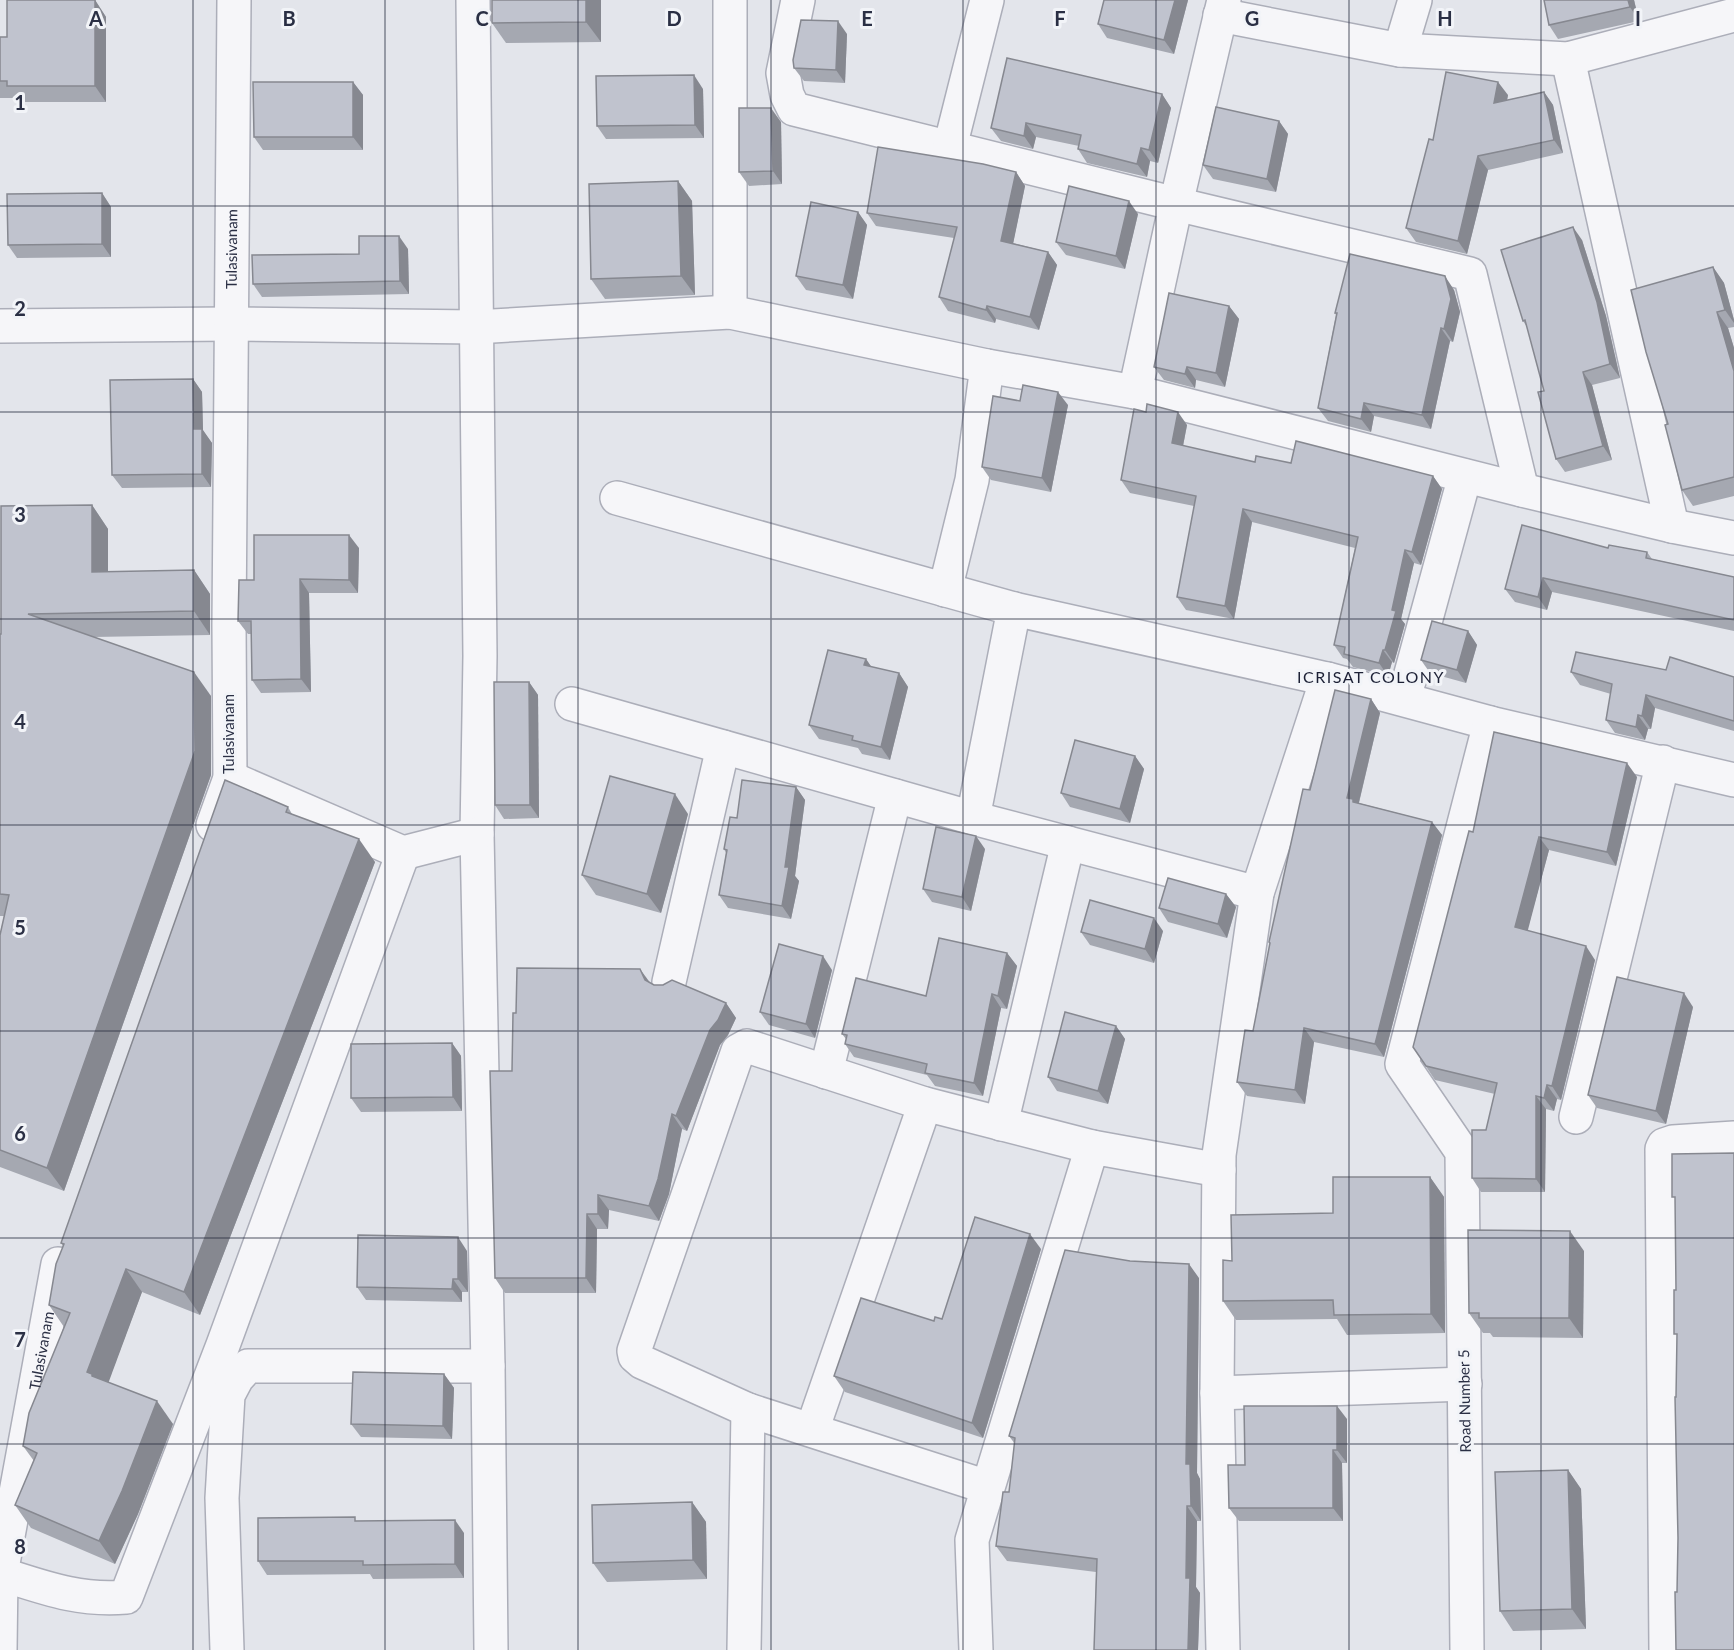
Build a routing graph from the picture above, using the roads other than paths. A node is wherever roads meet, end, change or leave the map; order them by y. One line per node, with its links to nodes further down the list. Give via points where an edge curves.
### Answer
1 (234, 0): 14 (street, Tulasivanam)
2 (473, 0): 16 (street)
3 (730, 0): 13 (street)
4 (798, 0): 11 (street, via 783,73 794,109)
5 (987, 0): 11 (street)
6 (1415, 0): 9 (street)
7 (1222, 7): 9 (street); 12 (street)
8 (1732, 24): 10 (street)
9 (1400, 50): 10 (street)
10 (1568, 59): 22 (street)
11 (950, 147): 12 (street)
12 (1176, 204): 18 (street); 20 (street, via 1470,274)
13 (730, 312): 16 (street); 17 (street)
14 (231, 324): 15 (street); 16 (street); 32 (street, Tulasivanam)
15 (0, 326)
16 (476, 327): 36 (street, via 480,656)
17 (987, 366): 18 (street); 24 (street, via 972,480)
18 (1135, 392): 19 (street)
19 (1465, 476): 20 (street); 27 (street)
20 (1522, 490): 22 (street)
21 (617, 498): 24 (street)
22 (1672, 526): 23 (street)
23 (1734, 538)
24 (945, 590): 25 (street)
25 (1014, 609): 26 (street); 35 (street)
26 (1327, 679): 27 (street); 40 (street)
27 (1404, 699): 29 (street)
28 (573, 704): 30 (street)
29 (1490, 723): 31 (street); 51 (street, Road Number 5, via 1402,1064 1462,1152)
30 (723, 747): 34 (street); 41 (street)
31 (1663, 762): 33 (street); 44 (street)
32 (230, 778): 38 (street); 39 (street, Tulasivanam)
33 (1734, 780)
34 (895, 796): 35 (street); 42 (street)
35 (973, 818): 37 (street)
36 (477, 834): 38 (street); 50 (street)
37 (1068, 843): 40 (street); 45 (street)
38 (403, 853): 56 (street, via 126,1597 102,1599 66,1594)
39 (202, 856)
40 (1257, 893): 48 (street)
41 (669, 982)
42 (826, 1072): 43 (street); 53 (street, via 747,1046 738,1051 634,1351 642,1362)
43 (925, 1104): 45 (street); 54 (street)
44 (1576, 1117)
45 (1001, 1124): 47 (street)
46 (1734, 1138): 64 (street, via 1669,1142 1662,1149)
47 (1092, 1147): 48 (street); 55 (street)
48 (1219, 1170): 52 (street)
49 (69, 1233): 56 (street, Tulasivanam, via 57,1266)
50 (488, 1366): 58 (street, via 248,1366 228,1395 222,1498); 59 (street)
51 (1465, 1383): 52 (street); 63 (street, Road Number 5)
52 (1217, 1393): 62 (street)
53 (748, 1410): 54 (street); 60 (street)
54 (812, 1431): 55 (street)
55 (987, 1487): 61 (street, via 972,1540)
56 (1, 1574): 57 (street, Tulasivanam)
57 (0, 1650)
58 (227, 1650)
59 (491, 1650)
60 (744, 1650)
61 (976, 1650)
62 (1223, 1650)
63 (1467, 1650)
64 (1666, 1650)

